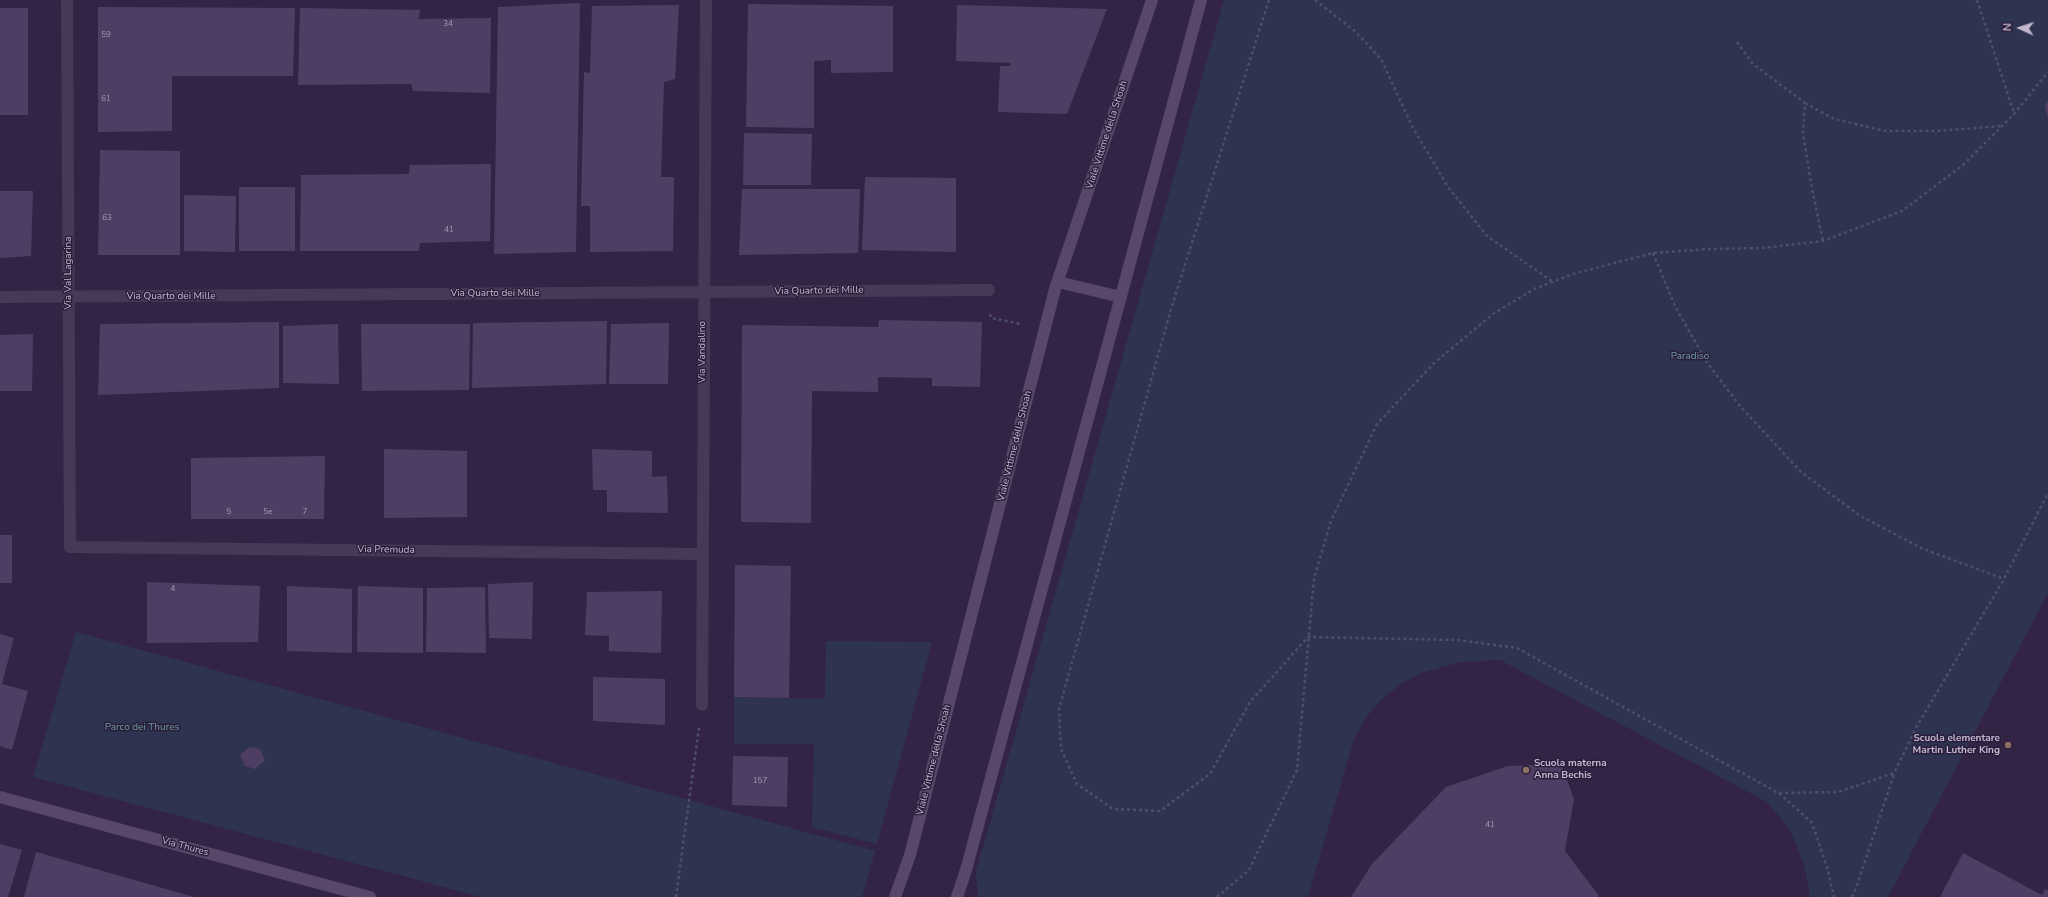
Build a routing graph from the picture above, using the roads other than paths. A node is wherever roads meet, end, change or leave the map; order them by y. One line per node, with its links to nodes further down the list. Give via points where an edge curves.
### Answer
1 (67, 0): 9 (street, Via Val Lagarina)
2 (706, 0): 7 (street, Via Vandalino)
3 (1152, 0): 5 (street, Viale Vittime della Shoah)
4 (1201, 0): 10 (street)
5 (1058, 282): 10 (street); 16 (street, Viale Vittime della Shoah, via 910,855)
6 (989, 290): 7 (street, Via Quarto dei Mille)
7 (704, 293): 9 (street, Via Quarto dei Mille); 12 (street, Via Vandalino)
8 (0, 297): 9 (street, Via Quarto dei Mille)
9 (69, 298): 11 (street, Via Val Lagarina)
10 (1121, 298): 17 (street)
11 (70, 547): 12 (street, Via Premuda)
12 (702, 554): 13 (street, Via Vandalino)
13 (702, 705)
14 (0, 797): 15 (street, Via Thures)
15 (370, 897)
16 (895, 897)
17 (957, 897)

